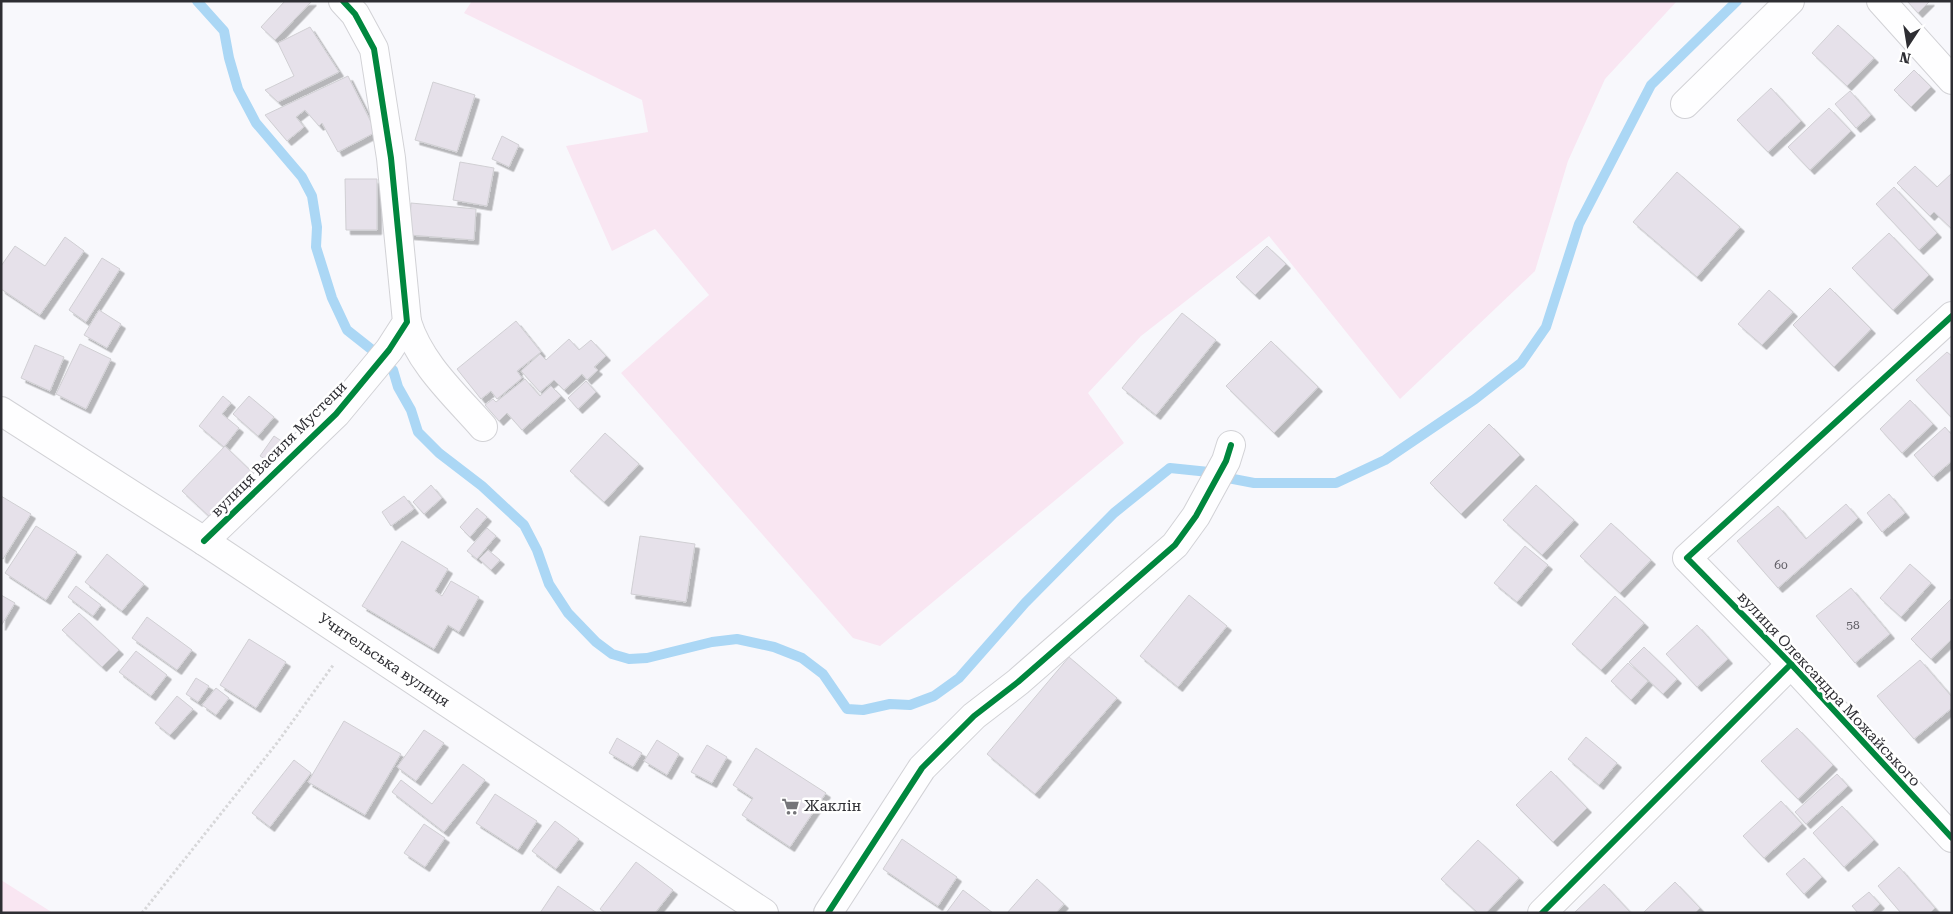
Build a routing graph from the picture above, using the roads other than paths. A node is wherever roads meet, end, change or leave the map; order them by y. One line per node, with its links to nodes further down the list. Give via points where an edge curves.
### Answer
1 (344, 1): 7 (street, via 374,49 391,158)
2 (1790, 1): 5 (street)
3 (1881, 1): 4 (street)
4 (1952, 80)
5 (1685, 104)
6 (1952, 316): 12 (street, вулиця Олександра Можайського, via 1687,558)
7 (407, 322): 9 (street, via 411,336 425,359); 11 (street, вулиця Василя Мустеци, via 336,414)
8 (1, 411): 11 (street, Учительська вулиця)
9 (483, 427)
10 (1231, 444): 15 (street, via 1226,461 1196,516 1175,545 1018,682 974,716 922,768)
11 (204, 541): 14 (street, Учительська вулиця)
12 (1791, 664): 13 (street, вулиця Олександра Можайського); 16 (street)
13 (1952, 838)
14 (764, 913)
15 (828, 913)
16 (1542, 913)

